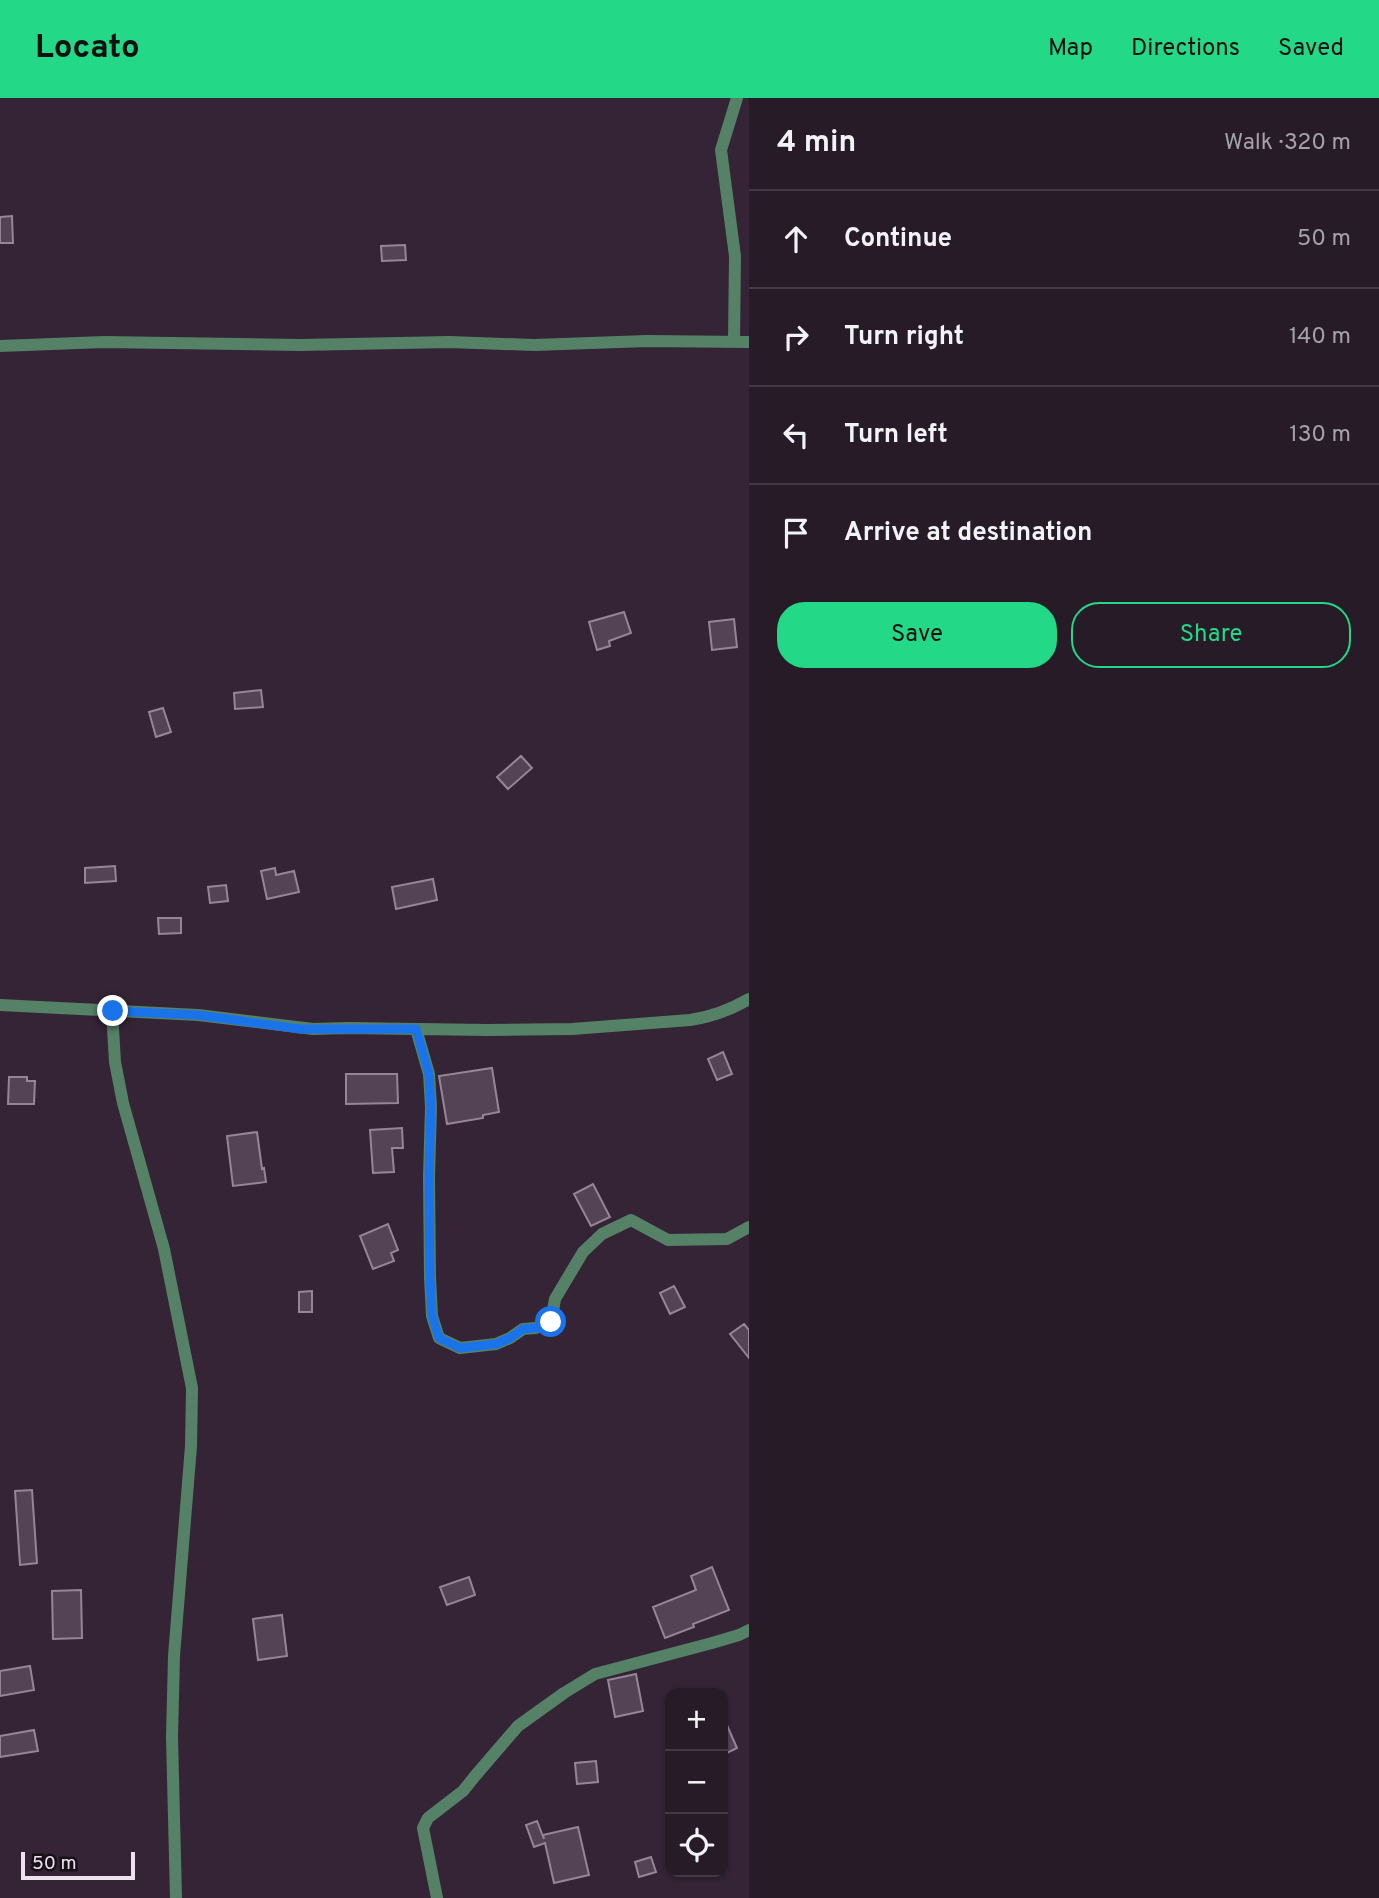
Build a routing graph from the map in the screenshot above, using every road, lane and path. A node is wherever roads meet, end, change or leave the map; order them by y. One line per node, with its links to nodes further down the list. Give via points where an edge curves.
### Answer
1 (737, 98): 2 (street, via 721,150 734,256)
2 (734, 342): 3 (street); 4 (street)
3 (749, 342)
4 (0, 346)
5 (749, 999): 9 (street)
6 (0, 1005): 8 (street)
7 (749, 1010): 9 (street)
8 (113, 1011): 10 (street, via 198,1015 300,1029); 13 (street, via 121,1093 164,1249 192,1388 174,1656)
9 (723, 1012): 10 (street, via 691,1020 572,1028)
10 (416, 1029): 11 (street, via 429,1074 430,1277 432,1316 439,1338 460,1348 496,1344 523,1329 551,1322 555,1299 583,1252 602,1234 631,1220 668,1240 727,1239)
11 (749, 1227)
12 (749, 1629): 14 (street, via 595,1674 518,1726 463,1791 428,1818 423,1828)
13 (176, 1898)
14 (437, 1898)

